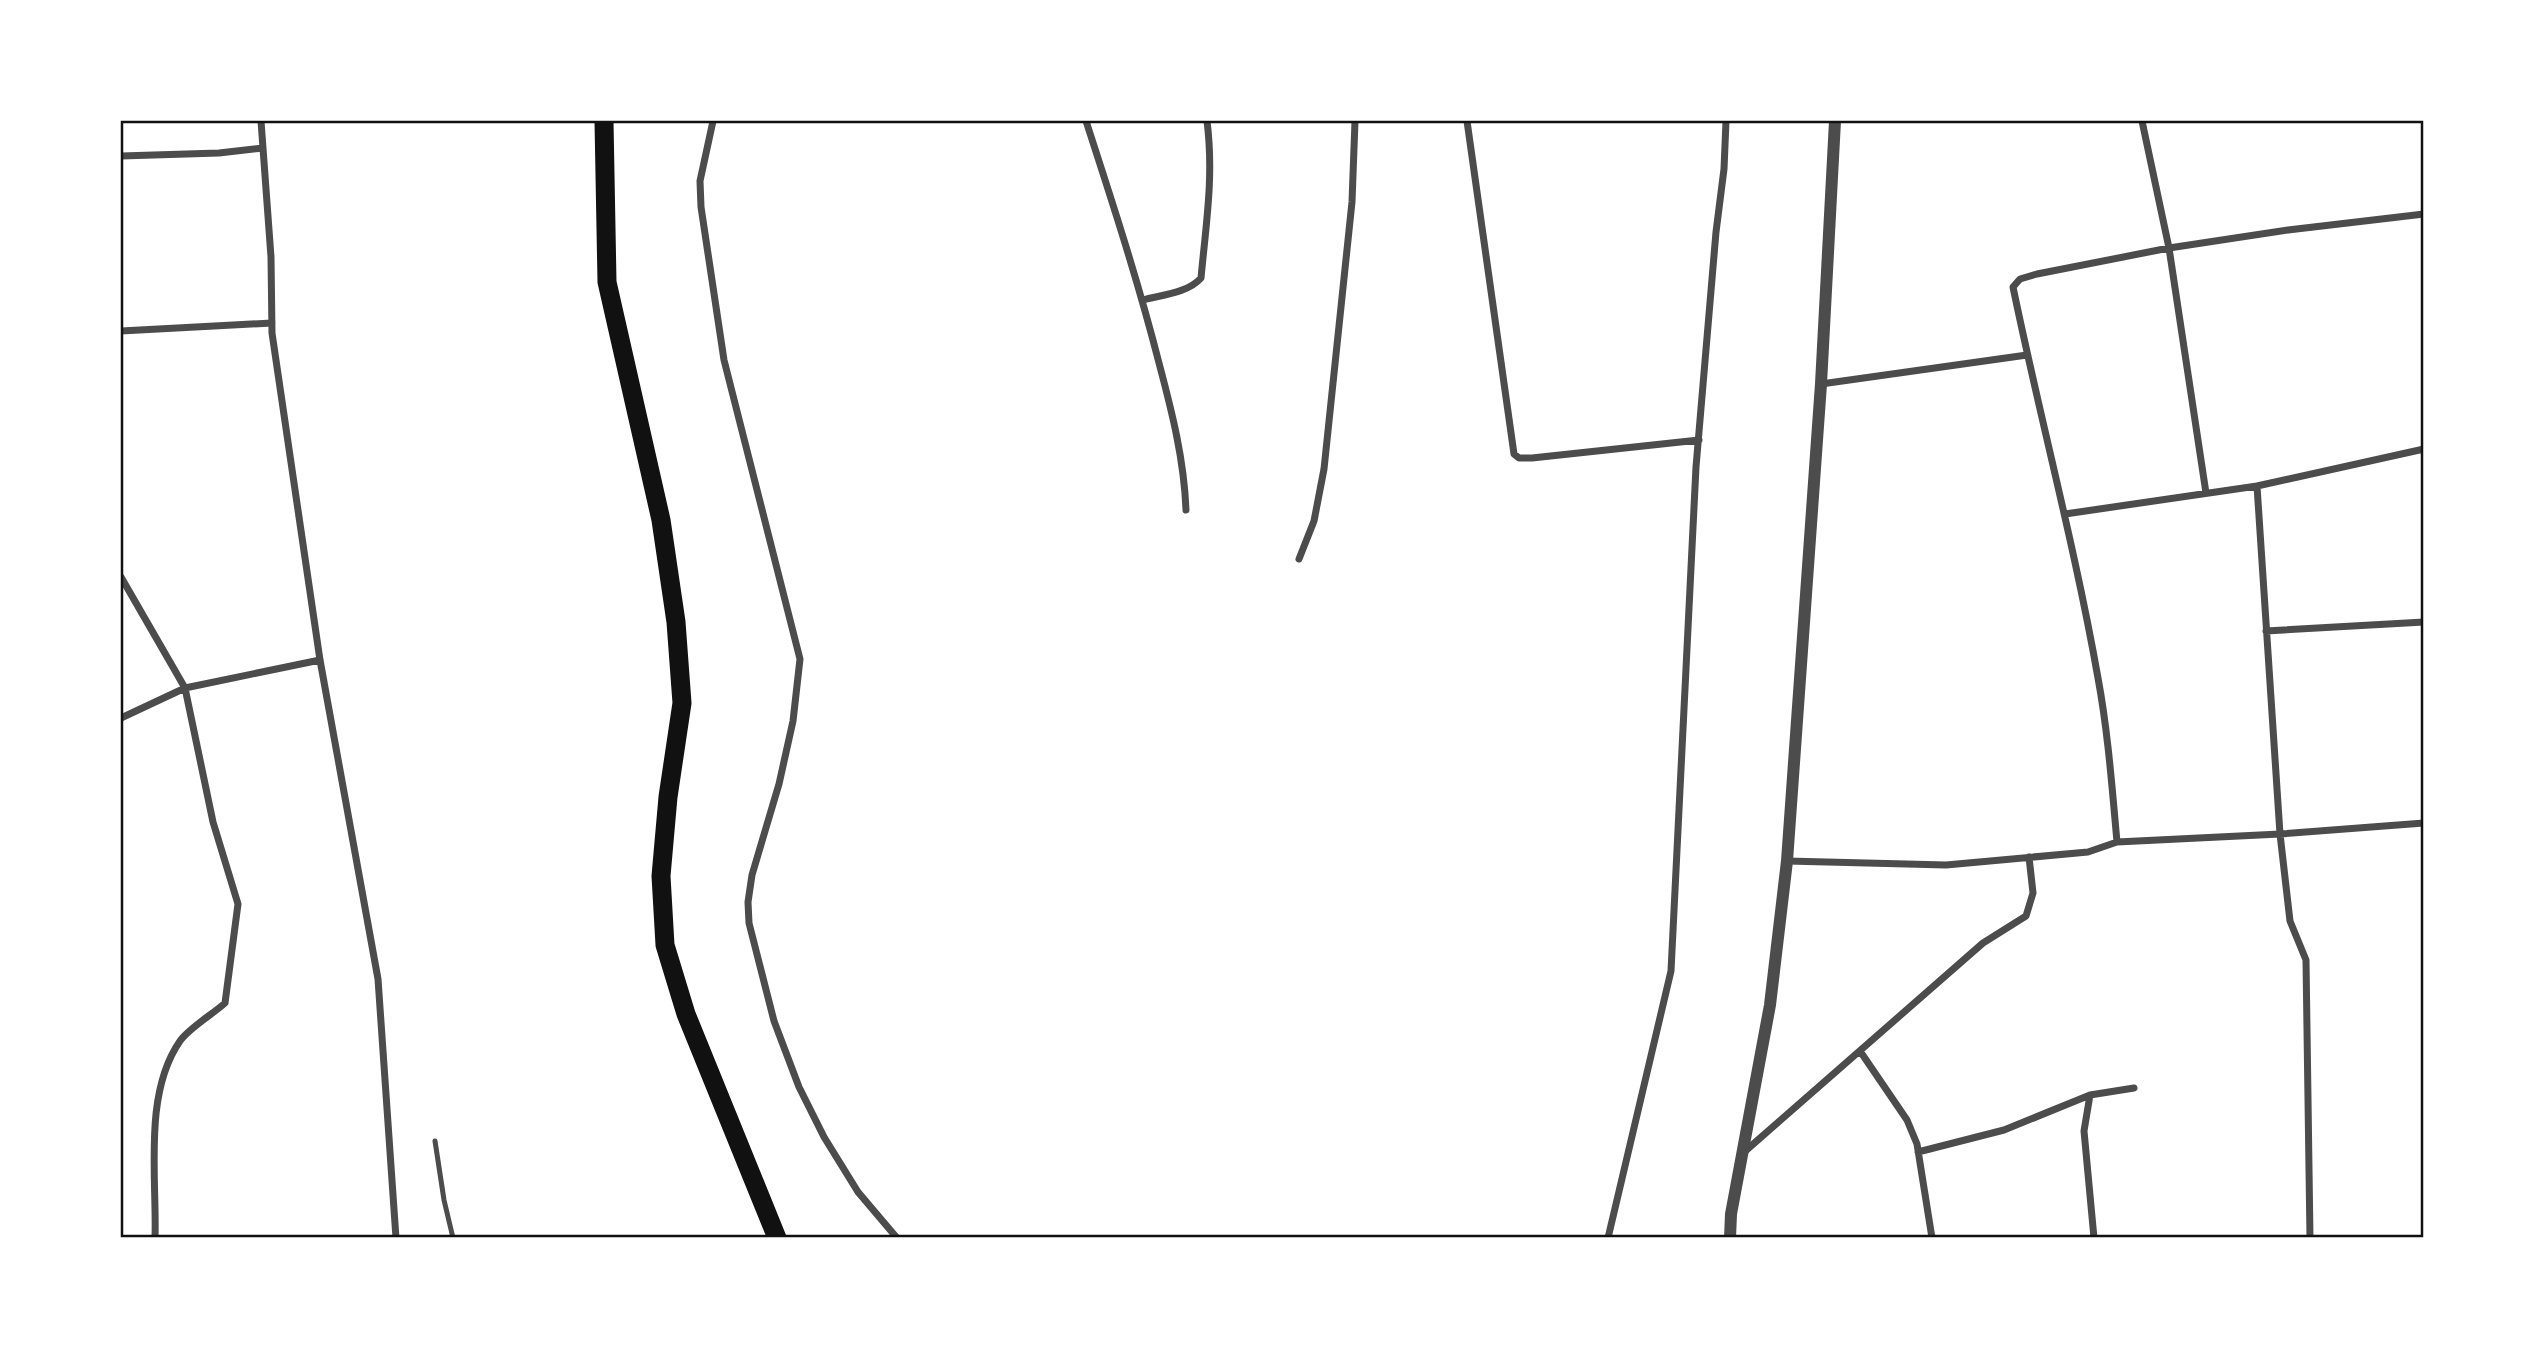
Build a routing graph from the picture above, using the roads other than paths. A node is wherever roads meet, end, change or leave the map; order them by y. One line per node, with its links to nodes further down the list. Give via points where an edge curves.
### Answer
1 (261, 121): 11 (street)
2 (604, 121): 47 (highway, via 607,282 661,520 682,703 661,876 665,945 686,1014)
3 (713, 121): 48 (street, via 700,181 701,207 722,347 800,659 779,784 752,875 749,923 774,1021 799,1087 858,1192)
4 (1086, 121): 15 (street)
5 (1207, 121): 15 (street, via 1212,158 1201,278 1187,288)
6 (1355, 121): 26 (street, via 1352,202 1324,469 1314,521)
7 (1467, 121): 20 (street, via 1514,454 1532,458)
8 (1726, 121): 20 (street)
9 (1835, 121): 19 (street)
10 (2142, 121): 14 (street)
11 (263, 148): 12 (street); 16 (street)
12 (121, 156)
13 (2424, 214): 14 (street)
14 (2169, 248): 18 (street, via 2020,279 2013,288); 23 (street)
15 (1143, 299): 24 (street, via 1179,439)
16 (272, 323): 17 (street); 30 (street)
17 (121, 331)
18 (2027, 355): 19 (street); 25 (street)
19 (1821, 384): 37 (street)
20 (1699, 440): 49 (street, via 1671,971)
21 (2424, 449): 22 (street)
22 (2257, 486): 23 (street); 29 (street)
23 (2206, 493): 25 (street)
24 (1186, 510)
25 (2065, 513): 35 (street, via 2098,678)
26 (1299, 559)
27 (121, 577): 31 (street)
28 (2424, 622): 29 (street)
29 (2266, 631): 34 (street)
30 (320, 660): 31 (street); 45 (street, via 378,979)
31 (185, 688): 32 (street); 44 (street, via 213,822 238,904 225,1003 181,1038 163,1078 155,1116)
32 (121, 718)
33 (2424, 823): 34 (street)
34 (2280, 834): 35 (street); 53 (street, via 2290,921 2306,960)
35 (2117, 842): 36 (street, via 2088,852)
36 (2029, 858): 37 (street, via 1946,865); 38 (street, via 2033,893 2026,916 1983,943)
37 (1787, 861): 43 (street, via 1770,1005)
38 (1860, 1051): 42 (street, via 1907,1119); 43 (street)
39 (2134, 1088): 40 (street)
40 (2090, 1095): 42 (street, via 2004,1130); 52 (street, via 2084,1131)
41 (435, 1141): 46 (lane)
42 (1918, 1152): 51 (street)
43 (1743, 1153): 50 (street)
44 (155, 1238)
45 (396, 1238)
46 (453, 1238)
47 (777, 1238)
48 (897, 1238)
49 (1608, 1238)
50 (1730, 1238)
51 (1932, 1238)
52 (2094, 1238)
53 (2310, 1238)

